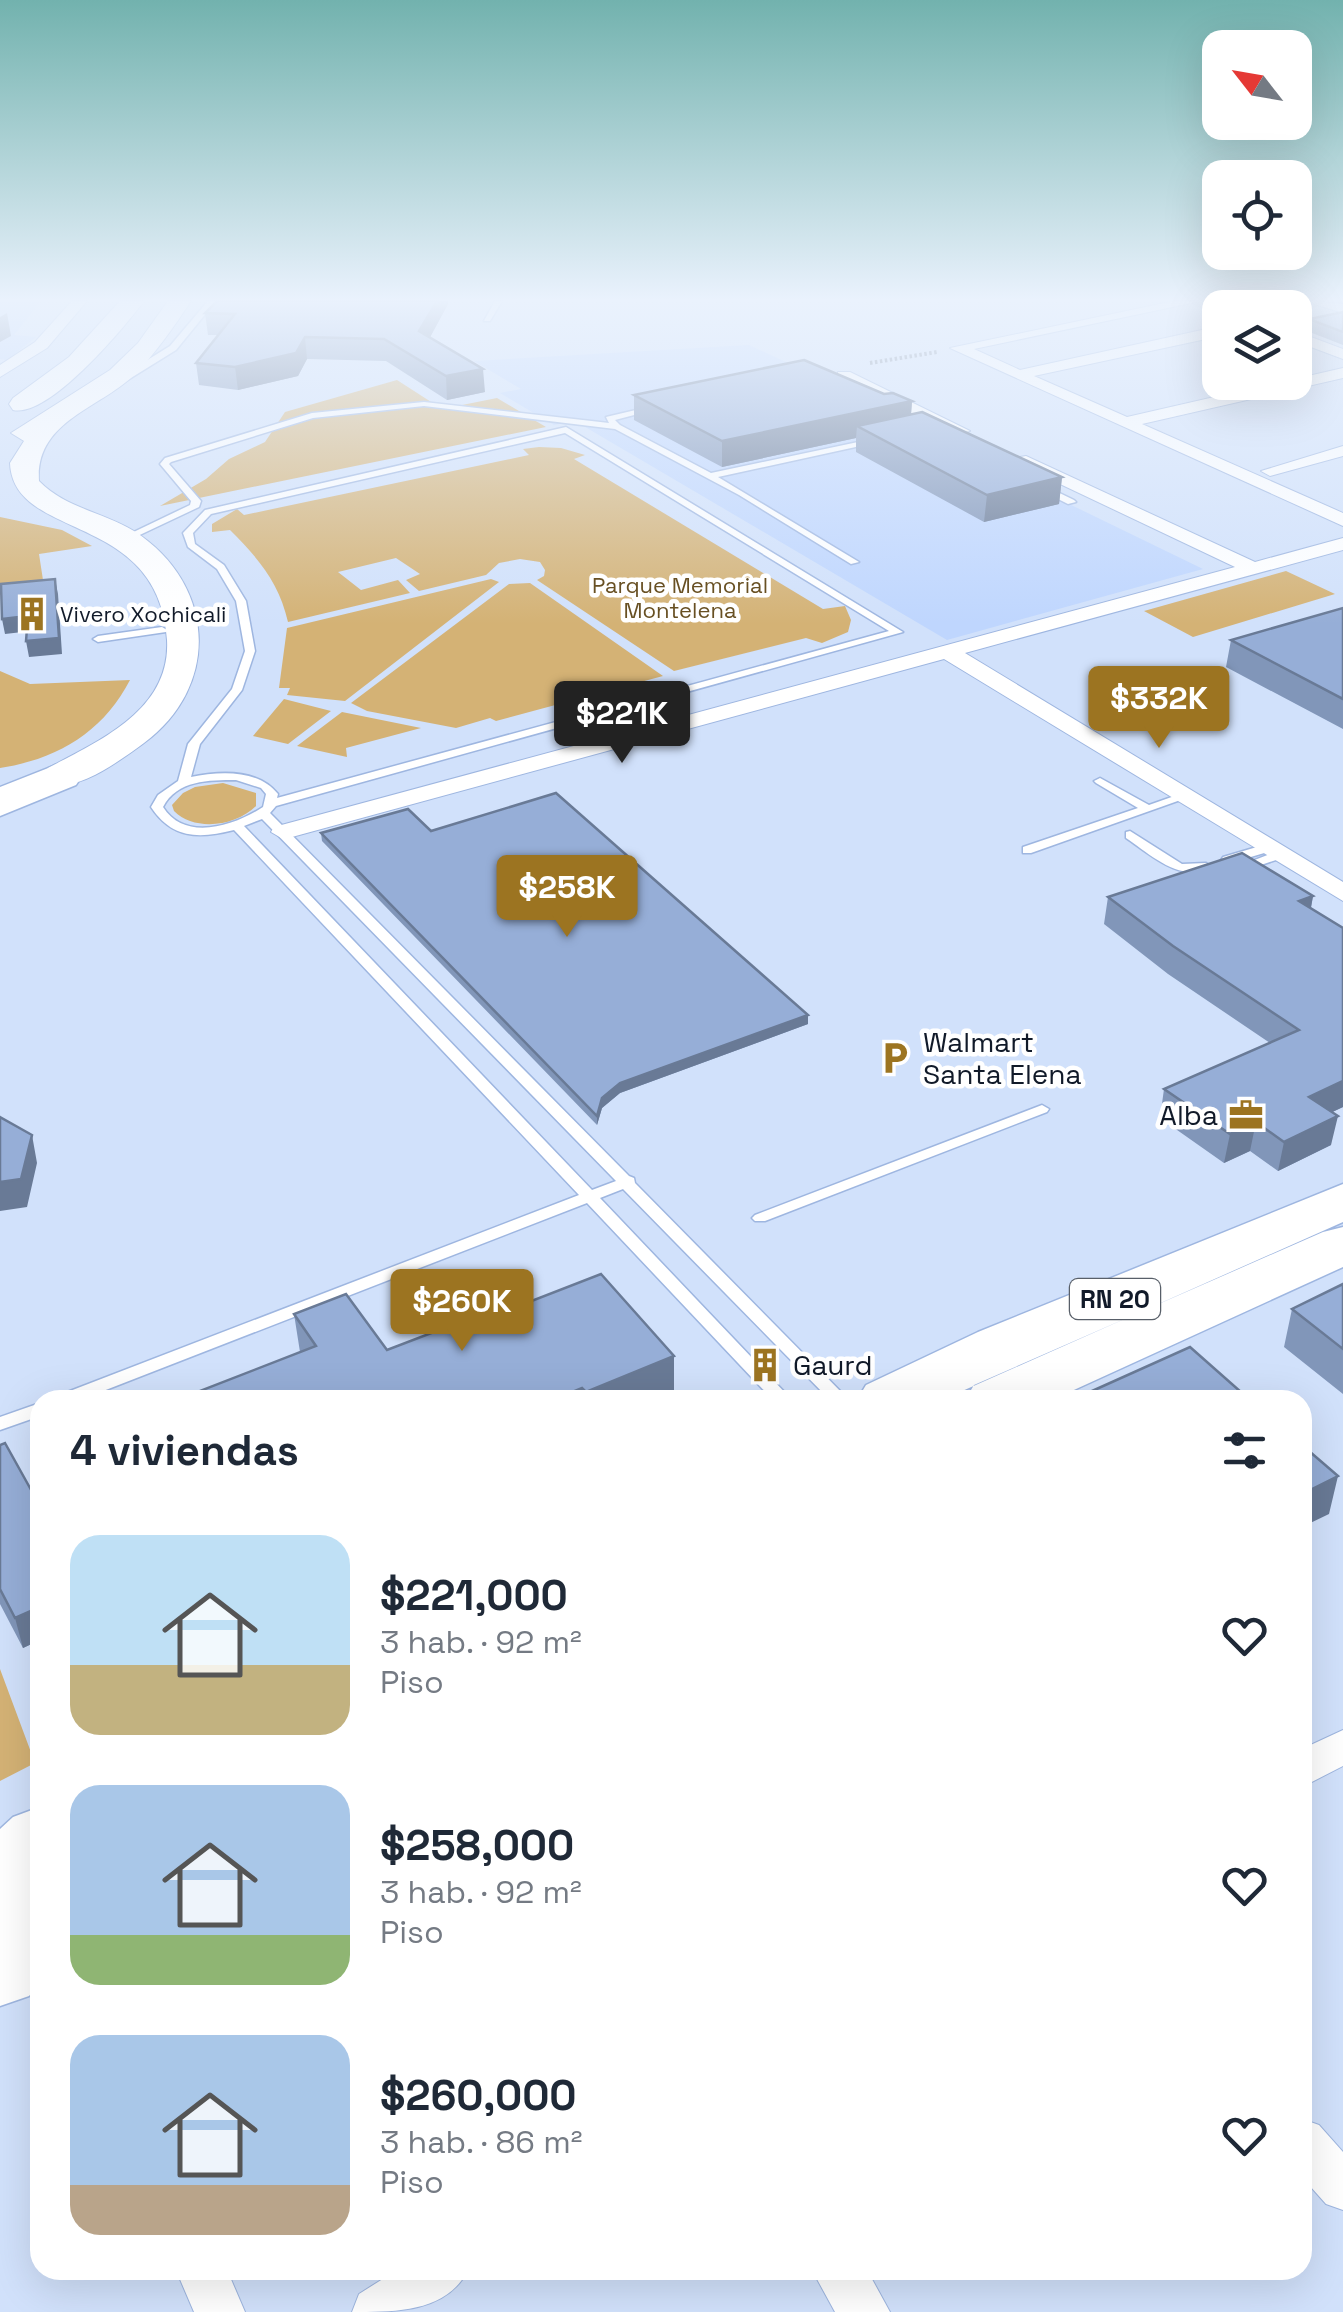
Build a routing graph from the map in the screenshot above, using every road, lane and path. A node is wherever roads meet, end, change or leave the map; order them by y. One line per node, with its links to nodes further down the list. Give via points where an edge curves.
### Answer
1 (67, 409): 8 (main road)
2 (399, 409): 20 (lane, via 312,416 168,460 164,464 194,506)
3 (469, 409): 10 (lane)
4 (651, 409): 10 (lane, via 609,419)
5 (915, 409): 23 (street)
6 (1093, 409): 9 (street)
7 (1185, 409): 9 (street)
8 (52, 418): 12 (main road); 18 (main road, via 22,473)
9 (1125, 423): 19 (street)
10 (618, 428): 15 (lane)
11 (892, 436): 15 (lane)
12 (0, 446)
13 (1343, 451): 14 (street)
14 (1270, 471)
15 (710, 476): 22 (lane)
16 (1038, 486): 17 (lane)
17 (1071, 502)
18 (50, 517): 20 (main road); 24 (main road, via 128,566 155,600)
19 (1343, 520)
20 (124, 539): 27 (main road, via 171,587 182,613 184,645 168,697 154,717)
21 (1343, 544): 23 (street)
22 (854, 562)
23 (1254, 569): 26 (street, via 1068,612)
24 (162, 630): 25 (lane); 27 (main road, via 160,664 138,708)
25 (98, 639)
26 (948, 652): 31 (street); 36 (street)
27 (74, 761): 28 (highway); 32 (highway)
28 (0, 776)
29 (1100, 781): 34 (lane)
30 (183, 784): 33 (lane, via 238,777 265,786 272,794); 33 (lane, via 194,744 237,690 250,651 241,601 221,566 191,544 188,532 196,522 208,512 566,430 898,632); 35 (lane, via 157,807 169,823 200,830)
31 (1183, 797): 34 (lane); 39 (street)
32 (0, 803)
33 (268, 808): 35 (lane); 36 (lane)
34 (1148, 809): 38 (lane)
35 (237, 826): 44 (lane)
36 (283, 832): 43 (lane)
37 (1130, 835): 39 (lane, via 1188,871)
38 (1027, 850)
39 (1272, 851): 40 (lane); 41 (street)
40 (1192, 885)
41 (1343, 894)
42 (1042, 1109): 46 (lane)
43 (629, 1181): 44 (lane); 50 (lane)
44 (590, 1198): 48 (lane); 49 (lane)
45 (1343, 1201): 51 (highway, RN 20)
46 (760, 1218)
47 (1343, 1246): 52 (highway, RN 20)
48 (89, 1390)
49 (772, 1390)
50 (830, 1390)
51 (909, 1390)
52 (1019, 1390)
53 (30, 1413): 54 (lane)
54 (0, 1424)
55 (1343, 1746): 56 (street)
56 (1312, 1764)
57 (30, 1850): 58 (highway)
58 (0, 1882)
59 (30, 1936): 60 (highway)
60 (0, 1970)
61 (1312, 2152): 62 (street)
62 (1343, 2187)
63 (206, 2280): 66 (street)
64 (427, 2280): 67 (street)
65 (844, 2280): 68 (street)
66 (220, 2312)
67 (377, 2312)
68 (865, 2312)

